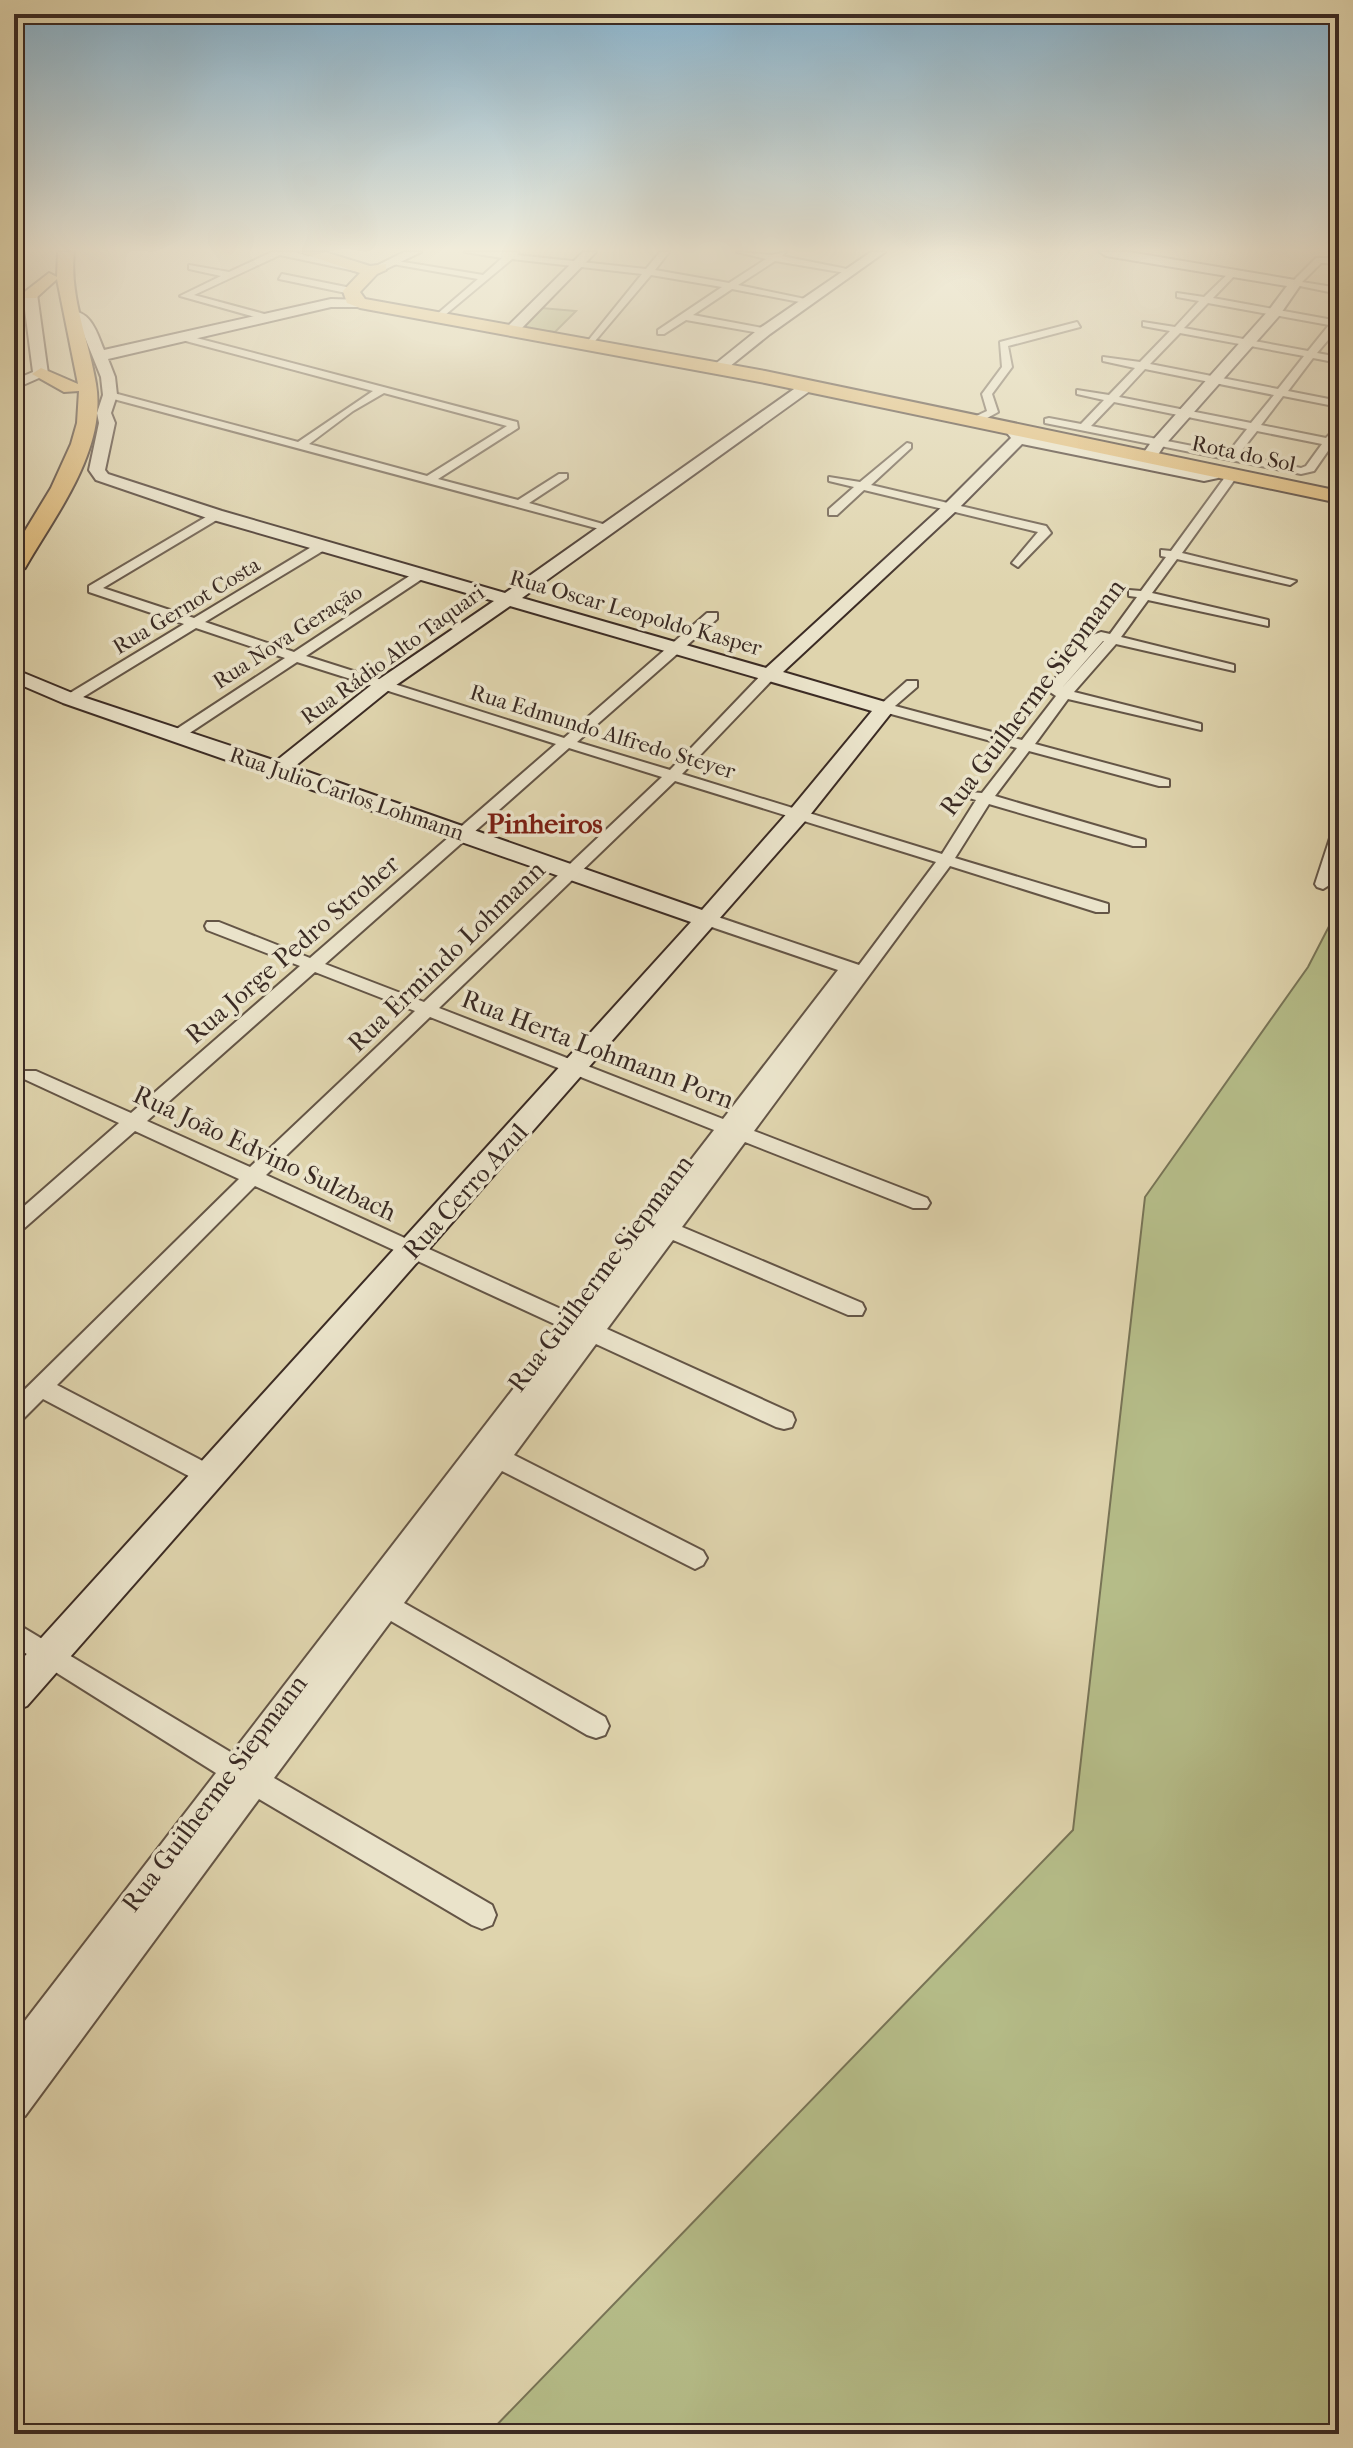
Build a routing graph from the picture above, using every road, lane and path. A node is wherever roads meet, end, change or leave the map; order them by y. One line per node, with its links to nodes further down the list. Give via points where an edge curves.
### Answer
1 (40, 366): 13 (street)
2 (65, 366): 13 (highway, via 70,396)
3 (84, 366): 30 (highway, via 89,403)
4 (106, 366): 22 (street)
5 (289, 366): 17 (street)
6 (710, 366): 12 (highway, Rota do Sol)
7 (1007, 366): 24 (street, via 987,394 993,412)
8 (1142, 366): 20 (street)
9 (1143, 366): 14 (street)
10 (1226, 366): 14 (street)
11 (1303, 366): 19 (street, Rua Guilherme Siepmann)
12 (719, 368): 16 (highway, Rota do Sol)
13 (41, 374): 15 (street)
14 (1215, 379): 19 (street); 23 (street)
15 (14, 385)
16 (809, 385): 24 (highway, Rota do Sol); 45 (street, Rua Rádio Alto Taquari)
17 (380, 391): 33 (street); 38 (street, via 514,426)
18 (1081, 392): 20 (street)
19 (1282, 393): 21 (street); 28 (street, Rua Guilherme Siepmann)
20 (1112, 399): 23 (street); 27 (street)
21 (1339, 404)
22 (106, 405): 30 (highway, via 96,428); 33 (street, via 131,402); 44 (street, Rua Oscar Leopoldo Kasper, via 98,474)
23 (1183, 413): 28 (street); 34 (street)
24 (974, 421): 29 (highway, Rota do Sol)
25 (1049, 421): 27 (street)
26 (1339, 427): 31 (street)
27 (1083, 428): 34 (street)
28 (1255, 428): 31 (street); 35 (street, Rua Guilherme Siepmann)
29 (1015, 434): 34 (highway, Rota do Sol); 42 (street, Rua Ermindo Lohmann)
30 (85, 437): 49 (highway)
31 (1328, 442): 35 (street, via 1310,469)
32 (907, 446): 39 (street)
33 (298, 447): 38 (street)
34 (1150, 455): 35 (highway, Rota do Sol)
35 (1222, 473): 40 (highway, Rota do Sol); 47 (street, Rua Guilherme Siepmann)
36 (563, 476): 41 (street)
37 (833, 479): 39 (street)
38 (428, 480): 41 (street)
39 (859, 486): 42 (street); 43 (street)
40 (1339, 497)
41 (519, 504): 45 (street)
42 (950, 508): 48 (street, via 1042,529 1045,533); 62 (street, Rua Ermindo Lohmann)
43 (833, 512)
44 (216, 515): 46 (street, Rua Oscar Leopoldo Kasper); 56 (street, Rua Edmundo Alfredo Steyer, via 93,589)
45 (611, 528): 53 (street, Rua Rádio Alto Taquari)
46 (322, 546): 50 (street, Rua Oscar Leopoldo Kasper); 56 (street, Rua Gernot Costa)
47 (1168, 554): 51 (street); 52 (street, Rua Guilherme Siepmann)
48 (1018, 563)
49 (14, 568)
50 (421, 574): 53 (street, Rua Oscar Leopoldo Kasper); 59 (street, Rua Nova Geração)
51 (1290, 581)
52 (1138, 594): 55 (street); 57 (street, Rua Guilherme Siepmann)
53 (508, 599): 58 (street, Rua Oscar Leopoldo Kasper); 64 (street, Rua Rádio Alto Taquari)
54 (712, 616): 58 (street, Rua Jorge Pedro Stroher)
55 (1263, 623)
56 (195, 624): 59 (street, Rua Edmundo Alfredo Steyer); 66 (street, Rua Gernot Costa)
57 (1106, 638): 60 (street); 65 (street, Rua Guilherme Siepmann)
58 (675, 648): 62 (street, Rua Oscar Leopoldo Kasper); 70 (street, Rua Jorge Pedro Stroher)
59 (295, 656): 64 (street, Rua Edmundo Alfredo Steyer); 69 (street, Rua Nova Geração)
60 (1229, 668)
61 (14, 675): 66 (street, Rua Julio Carlos Lohmann)
62 (769, 675): 67 (street, Rua Oscar Leopoldo Kasper); 73 (street, Rua Ermindo Lohmann)
63 (912, 684): 67 (street, Rua Cerro Azul)
64 (382, 686): 70 (street, Rua Edmundo Alfredo Steyer); 72 (street, Rua Rádio Alto Taquari)
65 (1058, 692): 68 (street); 71 (street, Rua Guilherme Siepmann)
66 (70, 699): 69 (street, Rua Julio Carlos Lohmann)
67 (885, 708): 71 (street, Rua Oscar Leopoldo Kasper); 76 (street, Rua Cerro Azul)
68 (1196, 727)
69 (177, 735): 72 (street, Rua Julio Carlos Lohmann)
70 (564, 743): 73 (street, Rua Edmundo Alfredo Steyer); 77 (street, Rua Jorge Pedro Stroher)
71 (1018, 744): 74 (street, Rua Oscar Leopoldo Kasper); 75 (street, Rua Guilherme Siepmann)
72 (279, 769): 77 (street, Rua Julio Carlos Lohmann)
73 (674, 774): 76 (street, Rua Edmundo Alfredo Steyer); 81 (street, Rua Ermindo Lohmann)
74 (1164, 783)
75 (979, 797): 79 (street); 80 (street, Rua Guilherme Siepmann)
76 (798, 815): 80 (street, Rua Edmundo Alfredo Steyer); 84 (street, Rua Cerro Azul)
77 (463, 833): 81 (street, Rua Julio Carlos Lohmann); 86 (street, Rua Jorge Pedro Stroher)
78 (1339, 835): 82 (street)
79 (1139, 843)
80 (940, 858): 83 (street, Rua Edmundo Alfredo Steyer); 87 (street, Rua Guilherme Siepmann)
81 (571, 873): 84 (street, Rua Julio Carlos Lohmann); 88 (street, Rua Ermindo Lohmann)
82 (1323, 884)
83 (1102, 908)
84 (706, 919): 87 (street, Rua Julio Carlos Lohmann); 89 (street, Rua Cerro Azul)
85 (213, 926): 86 (street, Rua Herta Lohmann Porn)
86 (313, 966): 88 (street, Rua Herta Lohmann Porn); 91 (street, Rua Jorge Pedro Stroher)
87 (855, 970): 92 (street, Rua Guilherme Siepmann)
88 (426, 1011): 89 (street, Rua Herta Lohmann Porn); 93 (street, Rua Ermindo Lohmann)
89 (574, 1069): 92 (street, Rua Herta Lohmann Porn); 97 (street, Rua Cerro Azul)
90 (30, 1075): 91 (street, Rua João Edvino Sulzbach)
91 (132, 1122): 93 (street, Rua João Edvino Sulzbach); 95 (street, Rua Jorge Pedro Stroher)
92 (733, 1129): 94 (street, Rua Herta Lohmann Porn); 96 (street, Rua Guilherme Siepmann)
93 (253, 1176): 97 (street, Rua João Edvino Sulzbach); 100 (street, Rua Ermindo Lohmann)
94 (920, 1203)
95 (14, 1226)
96 (660, 1226): 98 (street); 99 (street, Rua Guilherme Siepmann)
97 (411, 1251): 99 (street, Rua João Edvino Sulzbach); 104 (street, Rua Cerro Azul)
98 (855, 1309)
99 (583, 1329): 102 (street, Rua João Edvino Sulzbach); 103 (street, Rua Guilherme Siepmann)
100 (41, 1387): 101 (street, Rua Ermindo Lohmann); 104 (street)
101 (14, 1414)
102 (784, 1420)
103 (489, 1453): 105 (street); 106 (street, Rua Guilherme Siepmann)
104 (210, 1476): 108 (street, Rua Cerro Azul)
105 (695, 1558)
106 (378, 1601): 110 (street); 111 (street, Rua Guilherme Siepmann)
107 (14, 1633): 108 (street)
108 (49, 1655): 109 (street, Rua Cerro Azul); 111 (street)
109 (14, 1694)
110 (596, 1726)
111 (246, 1777): 112 (street); 113 (street, Rua Guilherme Siepmann); 114 (street, Rua Guilherme Siepmann)
112 (482, 1915)
113 (14, 2059)
114 (14, 2105)

